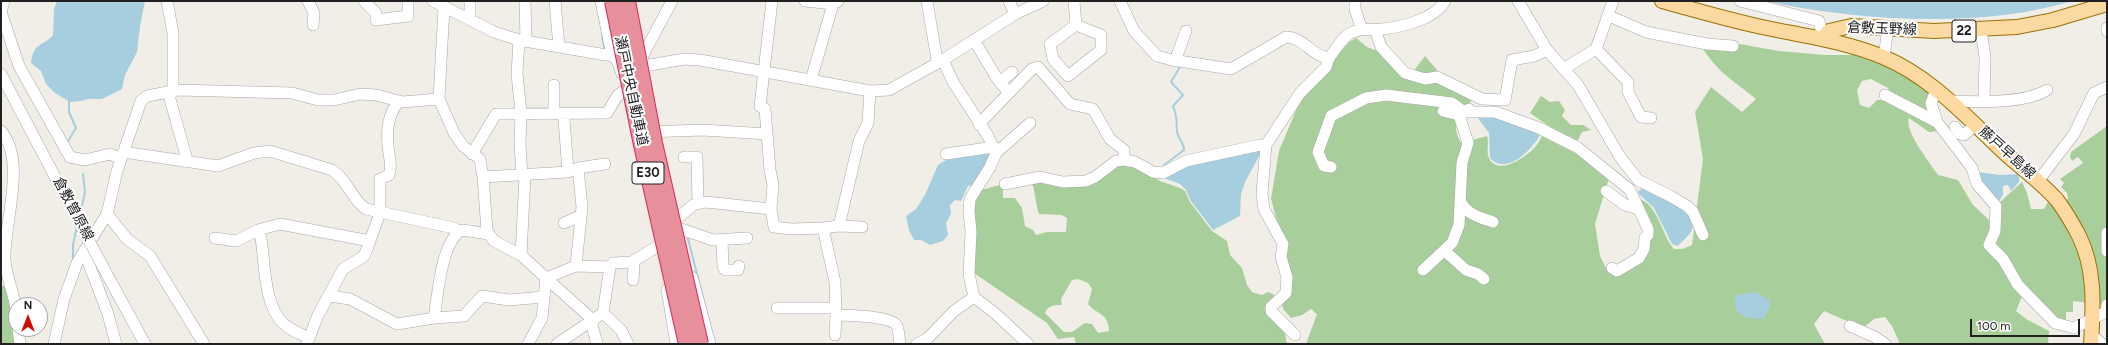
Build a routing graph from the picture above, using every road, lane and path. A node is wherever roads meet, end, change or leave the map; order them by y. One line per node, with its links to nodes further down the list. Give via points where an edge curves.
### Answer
1 (4, 1): 30 (street)
2 (167, 1): 66 (street, via 173,33)
3 (308, 1): 34 (street, via 314,13)
4 (364, 1): 5 (street, via 376,13 376,20 408,16)
5 (408, 1)
6 (433, 1): 29 (street)
7 (470, 1): 33 (street)
8 (525, 1): 42 (street)
9 (555, 1): 45 (street)
10 (601, 1): 48 (street)
11 (613, 1): 166 (highway, 瀬戸中央自動車道 / E30, bridge, via 642,145)
12 (626, 1): 167 (highway, 瀬戸中央自動車道 / E30, bridge, via 654,143)
13 (672, 1): 53 (street)
14 (772, 1): 55 (street)
15 (804, 1): 27 (street)
16 (927, 1): 52 (street, via 937,60)
17 (1009, 1): 31 (street)
18 (1043, 1): 31 (street)
19 (1074, 1): 35 (street)
20 (1120, 1): 51 (street, via 1134,31 1157,56)
21 (1355, 1): 38 (street)
22 (1445, 1): 37 (street, via 1437,10 1417,20)
23 (1518, 1): 47 (street)
24 (1613, 1): 32 (street)
25 (1662, 1): 41 (main road, via 1759,26)
26 (1740, 1): 41 (street, via 1819,21)
27 (836, 3): 58 (street)
28 (2107, 4): 39 (main road, 倉敷玉野線 / 22, via 2053,20)
29 (444, 7): 33 (street); 69 (street)
30 (1, 12): 92 (street, via 19,66 70,156 85,160 110,154)
31 (1015, 14): 43 (street)
32 (1608, 16): 44 (street, via 1646,32 1707,44); 46 (street)
33 (470, 20): 42 (street, via 494,32)
34 (313, 25)
35 (1076, 25): 35 (street, via 1101,35 1102,50 1068,76 1053,58 1050,44)
36 (1888, 28): 39 (main road, 倉敷玉野線 / 22, via 1934,31); 41 (main road, 倉敷玉野線 / 22, via 1845,26 1829,31); 49 (street)
37 (1375, 29): 38 (street); 70 (street, via 1381,47 1405,73 1425,79 1437,77)
38 (1362, 30): 50 (street, via 1344,38)
39 (1982, 30): 73 (street, via 1985,57)
40 (1186, 31): 51 (street)
41 (1823, 38): 49 (main road, 藤戸早島線)
42 (523, 40): 45 (street); 75 (street, via 517,74)
43 (974, 40): 52 (street); 59 (street)
44 (1733, 46)
45 (559, 47): 48 (street)
46 (1596, 49): 54 (street); 78 (street, via 1628,82 1628,92 1642,117)
47 (1547, 50): 54 (street); 70 (street, via 1534,56 1512,60 1504,100)
48 (612, 56): 53 (street, via 632,54); 64 (street, via 621,69)
49 (1884, 57): 62 (main road, 藤戸早島線, via 1913,73)
50 (1329, 58): 51 (street, via 1297,39 1286,37 1231,69); 88 (street, via 1326,67 1300,93)
51 (1176, 59)
52 (943, 60): 65 (street, via 889,90); 81 (street, via 953,82)
53 (643, 62): 55 (street, via 692,60); 85 (street)
54 (1565, 68): 101 (street, via 1578,85 1620,157)
55 (763, 70): 58 (street); 87 (street, via 760,106 765,109)
56 (1012, 72): 59 (street)
57 (1, 74): 159 (street, 倉敷曽原線, bridge)
58 (811, 80): 65 (street)
59 (1000, 82): 67 (street)
60 (554, 85): 77 (street)
61 (2107, 87): 102 (street, via 2094,93 2074,134)
62 (1936, 90): 72 (main road, 藤戸早島線); 79 (street, via 1931,103)
63 (2047, 90): 73 (street, via 2039,95)
64 (624, 91): 77 (street, via 618,95 606,113); 86 (street)
65 (870, 91): 116 (street, via 868,123 859,141)
66 (171, 92): 71 (street, via 292,93 318,100 334,100 360,94 377,95); 92 (street, via 147,96 141,101); 95 (street)
67 (1008, 92): 81 (street); 94 (street, via 1032,69 1038,67 1070,104 1093,109 1110,139 1124,150)
68 (1885, 95): 79 (street)
69 (439, 99): 71 (street); 90 (street, via 454,133)
70 (1482, 99): 76 (street)
71 (399, 101): 110 (street, via 390,116 387,145 391,171 389,175 380,178)
72 (1949, 101): 73 (street); 82 (main road, 藤戸早島線)
73 (1984, 102)
74 (1443, 111): 76 (street)
75 (521, 112): 77 (street); 90 (street, via 496,114); 99 (street, via 520,144)
76 (1462, 113): 97 (street, via 1452,103 1428,99 1386,95 1366,98 1331,116 1318,152 1324,166); 104 (street, via 1484,110 1499,112 1544,131 1577,147); 106 (street, via 1468,143 1462,163)
77 (558, 114): 98 (street, via 564,119)
78 (1651, 118)
79 (1937, 122): 150 (street, via 1972,168 1977,184 1996,206 1995,231 1989,246 2003,259 2016,281 2039,308 2060,325 2074,328)
80 (1030, 123): 89 (street)
81 (979, 124): 89 (street)
82 (1975, 124): 83 (street, via 1964,135); 102 (main road, 藤戸早島線)
83 (1955, 127)
84 (1, 131): 141 (street, via 7,137 12,161 5,260)
85 (660, 132): 86 (street); 87 (street, via 703,130); 115 (street)
86 (633, 133): 127 (street)
87 (767, 134): 108 (street, via 773,186)
88 (1266, 145): 94 (street, via 1260,144 1186,161 1166,172 1153,172 1135,162); 153 (street, via 1262,193 1264,209 1283,244 1282,257 1287,277 1286,293 1271,307 1271,311)
89 (995, 150): 91 (street); 143 (street, via 990,167 970,199 970,274)
90 (472, 154): 100 (street, via 480,160)
91 (946, 154)
92 (122, 155): 95 (street); 111 (street)
93 (684, 157): 107 (street, via 698,157)
94 (1124, 160): 103 (street, via 1116,161 1086,181 1063,182 1040,177)
95 (186, 162): 110 (street, via 218,166 254,153 270,151 332,170 344,181 360,206)
96 (605, 164): 98 (street)
97 (1331, 167)
98 (573, 170): 99 (street); 112 (street, via 582,207)
99 (524, 176): 100 (street); 130 (street)
100 (483, 177): 121 (street, via 487,231)
101 (1638, 180): 104 (street); 122 (street, via 1687,206 1693,212)
102 (2038, 181): 150 (main road, 藤戸早島線, via 2057,200 2079,237 2088,260 2091,277)
103 (1005, 184)
104 (1630, 190): 109 (street)
105 (1606, 191): 109 (street, via 1624,205)
106 (1460, 201): 113 (street, via 1465,210); 129 (street, via 1458,225 1452,243)
107 (698, 203): 108 (street, via 716,202); 115 (street, via 693,204)
108 (771, 209): 117 (street, via 774,227)
109 (1639, 209): 135 (street, via 1648,229 1644,249 1639,258 1621,271)
110 (380, 213): 120 (street, via 454,228); 126 (street)
111 (107, 214): 128 (street); 160 (street, via 127,239 150,256)
112 (580, 216): 114 (street); 132 (street)
113 (1493, 222)
114 (564, 223)
115 (680, 223): 125 (street, via 702,237); 168 (street)
116 (839, 226): 117 (street); 118 (street)
117 (823, 228): 146 (street, via 835,282)
118 (862, 228)
119 (258, 230): 123 (street, via 236,241); 126 (street, via 280,224); 154 (street, via 274,313 284,325)
120 (458, 232): 121 (street, via 462,230); 148 (street, via 445,253)
121 (490, 234): 130 (street, via 494,241)
122 (1703, 235)
123 (215, 238)
124 (746, 238): 125 (street)
125 (722, 240): 133 (street, via 723,267 725,270 738,270)
126 (370, 241): 140 (street, via 364,256 343,269)
127 (658, 246): 131 (street); 165 (street)
128 (84, 251): 157 (street, via 64,299); 158 (street, via 108,314)
129 (1445, 251): 136 (street); 138 (street, via 1466,270)
130 (521, 255): 137 (street)
131 (632, 262): 134 (street, via 613,263); 139 (street)
132 (576, 266): 134 (street); 137 (street)
133 (739, 266)
134 (610, 267): 147 (street)
135 (1612, 268)
136 (1423, 270)
137 (546, 278): 142 (street); 149 (street)
138 (1484, 279)
139 (633, 280)
140 (330, 296): 148 (street, via 350,299 397,324); 154 (street, via 318,315)
141 (13, 297)
142 (544, 297): 148 (street, via 509,300 482,296 464,316); 161 (street, via 542,318)
143 (974, 297): 156 (street, via 954,311); 170 (street)
144 (2107, 305): 150 (street, via 2106,312)
145 (777, 308): 146 (street)
146 (835, 311): 152 (street); 169 (street, via 894,322)
147 (604, 313): 149 (street); 164 (street, via 621,330)
148 (434, 318)
149 (593, 320): 162 (street); 163 (street)
150 (2093, 320): 155 (main road, 藤戸早島線)
151 (1850, 326): 171 (street)
152 (835, 335)
153 (1295, 335)
154 (308, 341)
155 (2095, 341)
156 (924, 342)
157 (54, 344)
158 (116, 344)
159 (145, 344)
160 (204, 344)
161 (528, 344)
162 (557, 344)
163 (597, 344)
164 (628, 344)
165 (676, 344)
166 (687, 344)
167 (700, 344)
168 (710, 344)
169 (900, 344)
170 (1028, 344)
171 (1885, 344)

